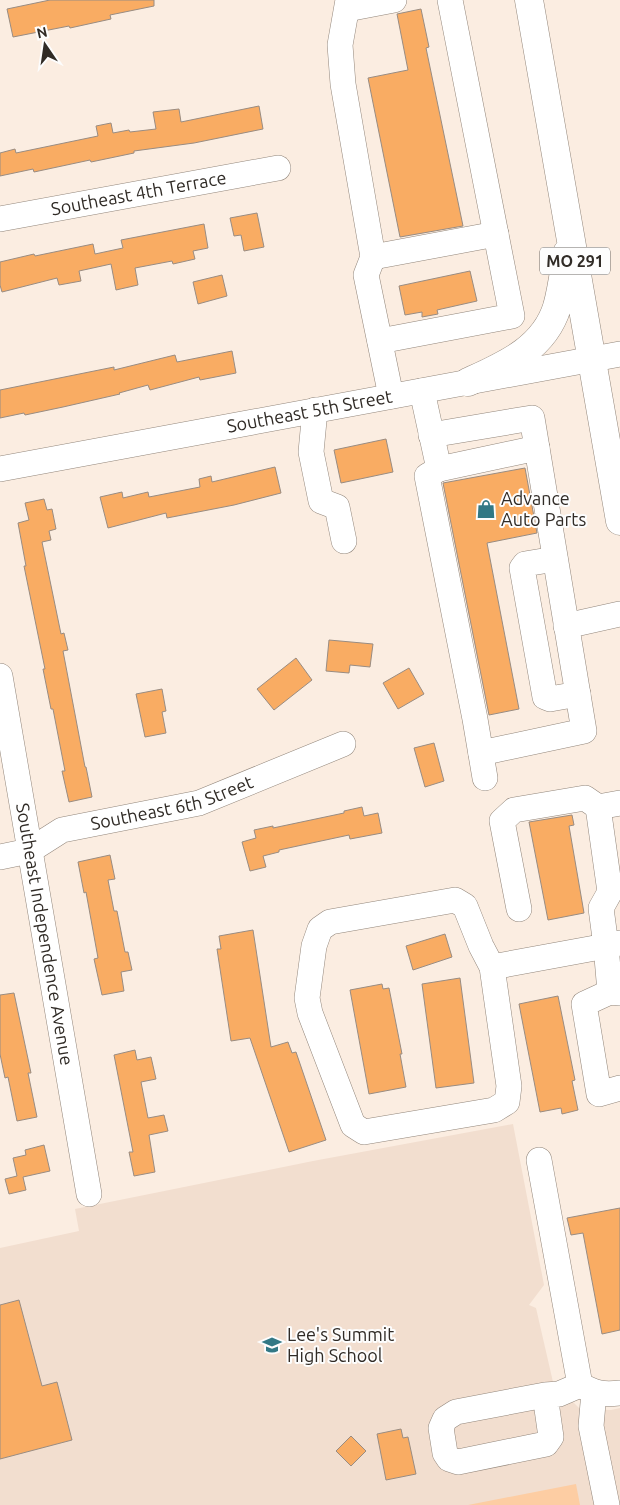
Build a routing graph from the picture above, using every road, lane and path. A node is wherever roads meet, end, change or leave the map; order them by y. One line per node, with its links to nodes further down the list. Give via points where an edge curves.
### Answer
1 (394, 0): 4 (street)
2 (450, 0): 7 (street)
3 (529, 0): 8 (main road, MO 291)
4 (348, 5): 9 (street, via 340,45 343,84)
5 (278, 168): 6 (street, Southeast 4th Terrace)
6 (0, 219)
7 (496, 234): 9 (street); 10 (street, via 512,316)
8 (571, 237): 12 (main road, MO 291); 13 (main road, via 557,306 544,333 515,359)
9 (373, 257): 10 (street, via 366,275)
10 (380, 341): 15 (street)
11 (620, 354): 12 (street, Southeast 5th Street)
12 (592, 359): 13 (street, Southeast 5th Street); 21 (main road, MO 291)
13 (468, 382): 14 (street, Southeast 5th Street)
14 (422, 391): 15 (street, Southeast 5th Street); 17 (street)
15 (391, 396): 16 (street, Southeast 5th Street)
16 (315, 410): 20 (street, Southeast 5th Street); 22 (street, via 311,452 321,501 337,507)
17 (432, 435): 18 (street, via 532,418); 19 (street)
18 (537, 448): 19 (street); 23 (street)
19 (439, 468): 29 (street, via 427,476)
20 (0, 469)
21 (620, 521)
22 (344, 541)
23 (555, 559): 25 (street); 27 (street, via 525,564 522,568 545,697)
24 (620, 614): 25 (street)
25 (566, 626): 27 (street)
26 (0, 676): 32 (street, Southeast Independence Avenue)
27 (578, 694): 29 (street, via 584,731)
28 (343, 744): 32 (street, Southeast 6th Street, via 199,803 62,830)
29 (481, 753): 30 (street)
30 (485, 778)
31 (609, 805): 34 (street, via 585,798 514,810 502,822); 35 (street, via 610,892 601,908)
32 (29, 851): 33 (street, Southeast 6th Street); 40 (street, Southeast Independence Avenue)
33 (0, 857)
34 (519, 910)
35 (613, 944): 36 (street); 37 (street)
36 (492, 967): 36 (street, via 465,906 455,900 330,922 320,929 314,946 307,998 353,1125 364,1132 494,1110 507,1102 510,1086)
37 (615, 993): 38 (street, via 584,1004 599,1094)
38 (620, 1088)
39 (539, 1160): 41 (street)
40 (89, 1194)
41 (587, 1389): 42 (street, via 607,1395); 43 (street); 44 (street, via 591,1426)
42 (620, 1393)
43 (545, 1395)
44 (610, 1469): 45 (street)
45 (607, 1505)

